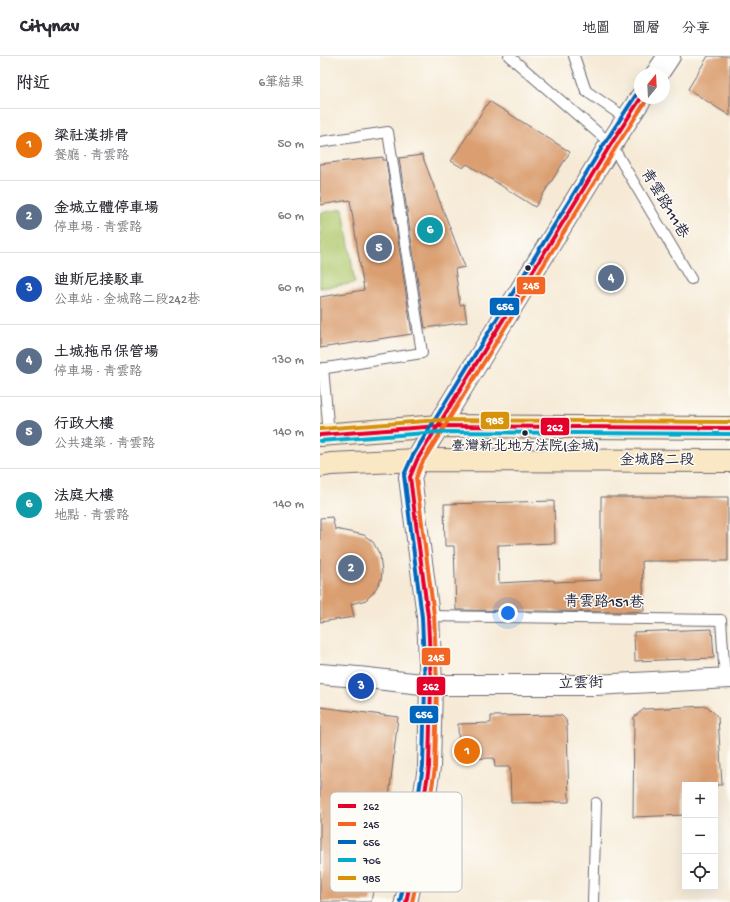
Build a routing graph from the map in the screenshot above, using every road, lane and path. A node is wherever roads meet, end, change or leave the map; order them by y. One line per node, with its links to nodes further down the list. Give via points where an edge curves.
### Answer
1 (509, 56): 8 (lane, 青雲路111巷)
2 (574, 56): 6 (lane, via 586,91)
3 (669, 56): 4 (street)
4 (661, 68)
5 (637, 104): 6 (street)
6 (627, 119): 8 (street)
7 (320, 142): 10 (lane, via 388,132 422,354)
8 (611, 144): 9 (lane, 青雲路111巷); 11 (street)
9 (691, 279)
10 (322, 368): 13 (lane)
11 (439, 426): 12 (main road); 13 (main road); 14 (street)
12 (730, 428)
13 (324, 435)
14 (417, 460): 15 (main road, 金城路二段); 16 (main road, 金城路二段); 17 (street, via 410,477)
15 (730, 461)
16 (320, 466)
17 (428, 616): 19 (lane, 青雲路151巷, via 721,620); 20 (street)
18 (320, 674): 20 (street, 立雲街)
19 (728, 678): 20 (street, 立雲街, via 595,685)
20 (431, 685): 21 (street, via 429,767)
21 (425, 792)
22 (596, 803): 25 (lane)
23 (408, 892): 24 (street)
24 (406, 902)
25 (593, 902)

